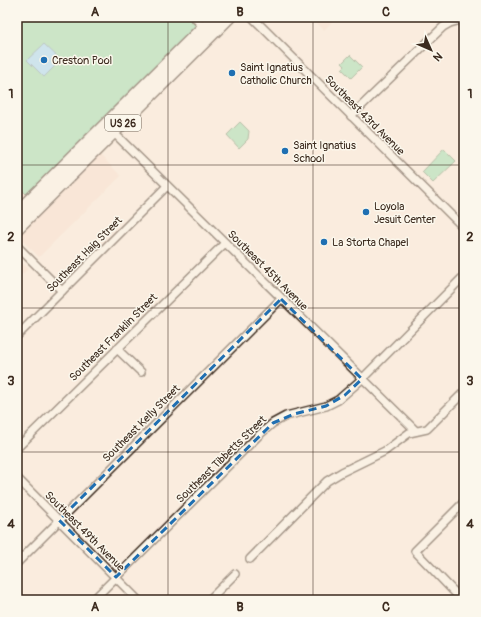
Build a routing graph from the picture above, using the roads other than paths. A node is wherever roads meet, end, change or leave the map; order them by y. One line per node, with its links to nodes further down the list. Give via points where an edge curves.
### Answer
1 (194, 17): 6 (street)
2 (214, 17): 6 (main road, US 26)
3 (229, 17): 6 (main road, US 26)
4 (252, 17): 7 (street, Southeast 43rd Avenue)
5 (464, 19): 7 (street, via 442,27)
6 (207, 31): 8 (main road, US 26)
7 (351, 116): 12 (street, Southeast 43rd Avenue)
8 (109, 129): 9 (street, Southeast 45th Avenue); 10 (main road, US 26); 11 (main road, US 26)
9 (167, 186): 13 (street, Southeast 45th Avenue); 16 (street, Southeast Haig Street)
10 (17, 213)
11 (17, 228)
12 (464, 228)
13 (225, 242): 17 (street, Southeast 45th Avenue); 19 (street, Southeast Franklin Street)
14 (17, 246): 16 (street)
15 (464, 276): 21 (street, Southeast Tibbetts Street)
16 (62, 291): 18 (street, Southeast Haig Street)
17 (281, 299): 21 (street, Southeast 45th Avenue); 27 (street, Southeast Kelly Street)
18 (17, 336)
19 (117, 348): 20 (street); 24 (street, Southeast Franklin Street)
20 (141, 372)
21 (362, 379): 23 (street, Southeast 45th Avenue); 31 (street, Southeast Tibbetts Street, via 338,400 273,423 259,434)
22 (464, 392): 23 (street, via 427,429)
23 (416, 431): 28 (street, via 409,432 374,458 327,481)
24 (17, 448)
25 (17, 478): 27 (street, Southeast 49th Avenue)
26 (463, 504): 35 (street, via 415,551)
27 (59, 520): 29 (street, Southeast Kelly Street); 31 (street, Southeast 49th Avenue)
28 (250, 559)
29 (17, 563)
30 (235, 574): 34 (street)
31 (116, 578): 32 (street, Southeast Tibbetts Street); 33 (street, Southeast 49th Avenue)
32 (93, 600)
33 (138, 600)
34 (209, 600)
35 (462, 600)

